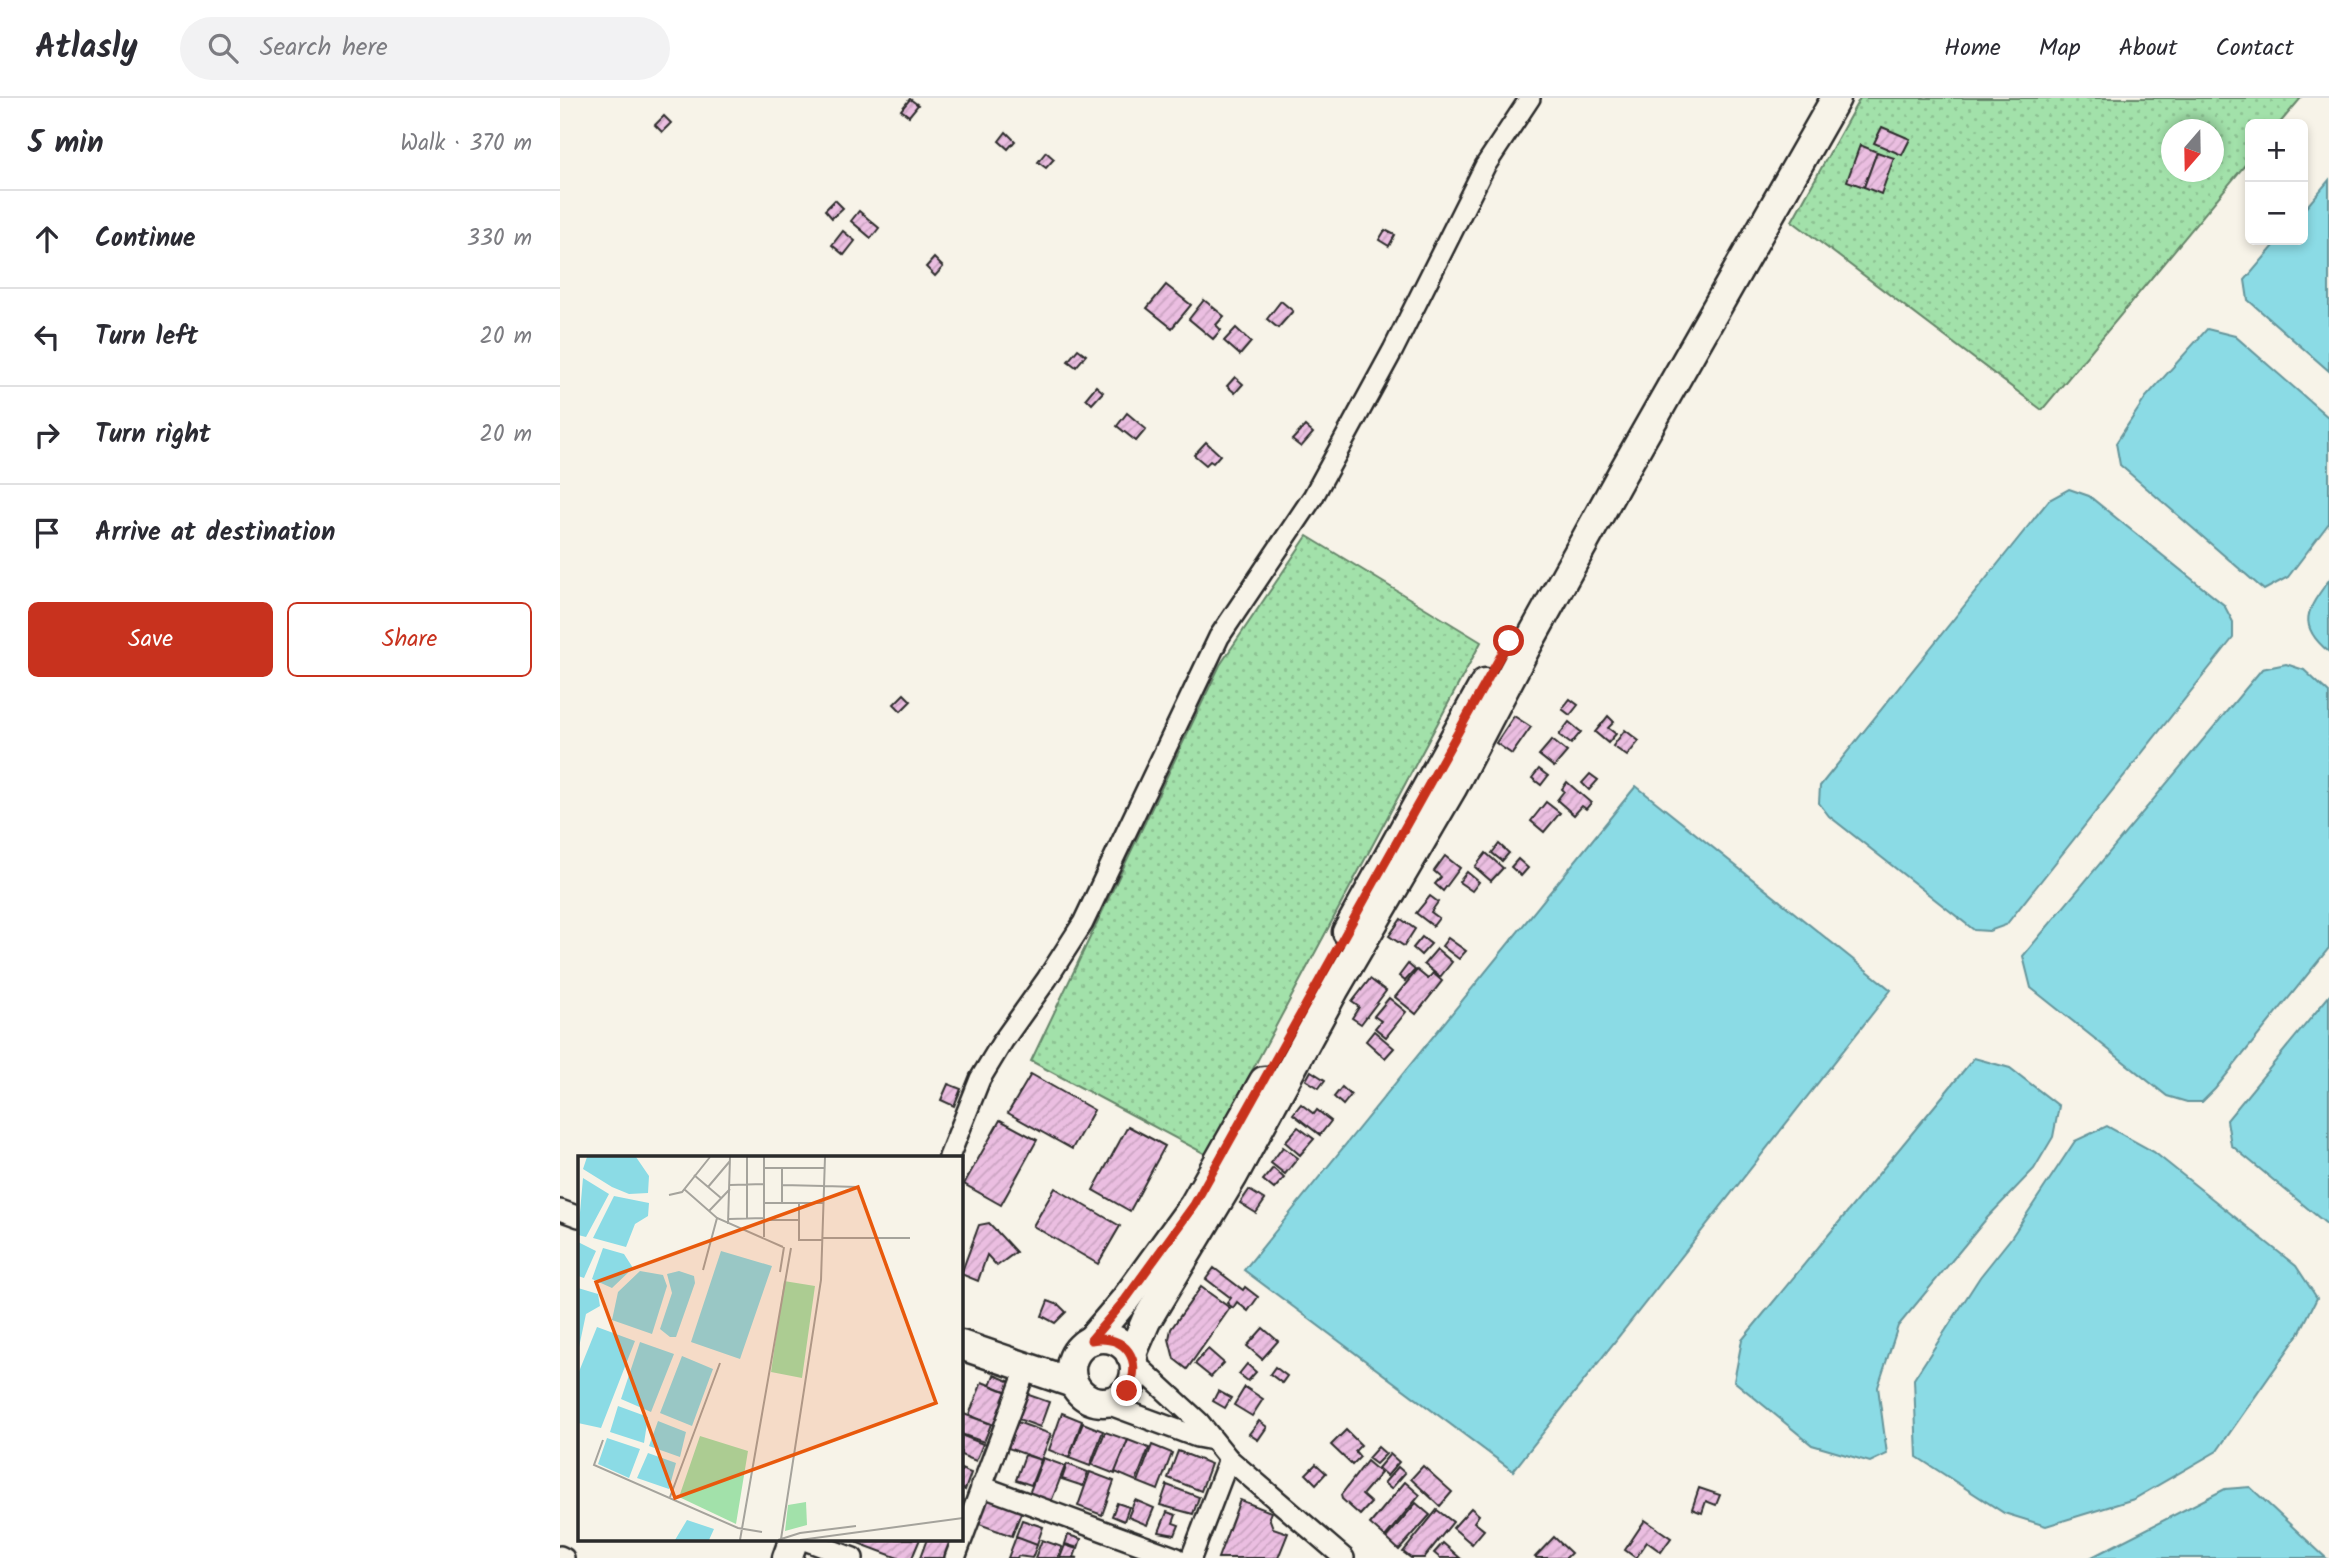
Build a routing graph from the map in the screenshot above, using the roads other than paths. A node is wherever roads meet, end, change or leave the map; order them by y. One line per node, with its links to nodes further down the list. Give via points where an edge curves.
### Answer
1 (1530, 98): 4 (street, via 1485,166 1394,350 1313,497 1219,637 1083,923 980,1079)
2 (1814, 98): 7 (street, via 1194,1205)
3 (1836, 98): 9 (street, via 1623,472 1452,788 1146,1321)
4 (949, 1156)
5 (560, 1210): 6 (street)
6 (578, 1217)
7 (1091, 1340): 9 (street, via 1112,1339 1122,1344); 11 (street, via 1075,1353 1070,1373)
8 (962, 1345): 10 (street)
9 (1132, 1359): 12 (street, via 1132,1382 1127,1391); 13 (street)
10 (1027, 1369): 11 (street); 15 (street)
11 (1073, 1383): 12 (street, via 1084,1396)
12 (1102, 1402): 13 (street)
13 (1213, 1440): 14 (street)
14 (1229, 1459): 24 (street); 25 (street)
15 (981, 1486): 16 (street); 23 (street)
16 (962, 1539)
17 (794, 1540): 20 (street)
18 (805, 1540): 21 (street)
19 (962, 1540): 22 (street)
20 (787, 1558)
21 (853, 1558)
22 (955, 1558)
23 (1177, 1558)
24 (1191, 1558)
25 (1344, 1558)

